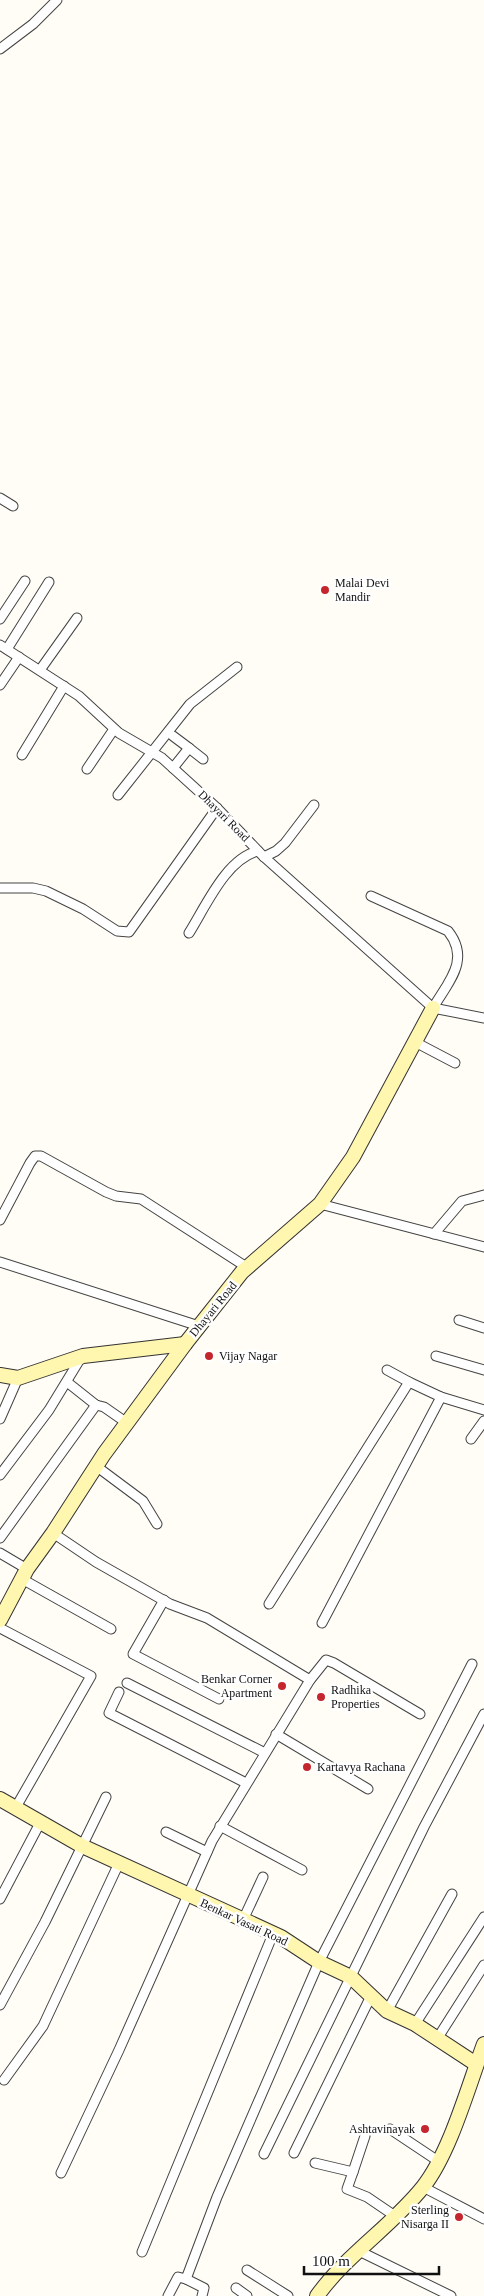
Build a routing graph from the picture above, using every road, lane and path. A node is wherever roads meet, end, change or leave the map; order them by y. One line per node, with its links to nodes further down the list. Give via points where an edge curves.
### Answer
1 (57, 0): 2 (street, via 33,24)
2 (0, 49)
3 (0, 498): 4 (street)
4 (13, 506)
5 (25, 581): 8 (street)
6 (49, 582): 9 (street)
7 (77, 618): 12 (street)
8 (0, 619)
9 (4, 647): 10 (street, Dhayari Road)
10 (19, 657): 12 (street, Dhayari Road); 13 (street)
11 (237, 667): 18 (street, via 190,704)
12 (40, 670): 14 (street, Dhayari Road)
13 (0, 685)
14 (64, 686): 15 (street, Dhayari Road); 19 (street)
15 (114, 729): 18 (street, Dhayari Road); 21 (street)
16 (173, 736): 17 (street)
17 (189, 748): 20 (street); 22 (street)
18 (152, 752): 22 (street, Dhayari Road); 23 (street)
19 (22, 755)
20 (204, 759)
21 (87, 768)
22 (173, 768): 25 (street, Dhayari Road)
23 (118, 795)
24 (314, 805): 26 (street, via 285,843 276,851)
25 (217, 808): 26 (street, Dhayari Road); 27 (street, via 129,932 117,931 46,891)
26 (261, 854): 29 (street, via 248,854 229,870); 30 (street, Dhayari Road)
27 (0, 888)
28 (371, 896): 30 (street, via 448,931 456,941 458,965)
29 (189, 933)
30 (433, 1008): 31 (street); 32 (street, Dhayari Road)
31 (484, 1018)
32 (415, 1042): 33 (street); 35 (street, Dhayari Road, via 353,1157)
33 (456, 1063)
34 (484, 1195): 37 (street, via 462,1200)
35 (320, 1204): 37 (street); 40 (street, Dhayari Road)
36 (0, 1220): 40 (street, via 30,1163 36,1156 41,1156 106,1192 141,1199)
37 (434, 1234): 38 (street)
38 (484, 1246)
39 (0, 1262): 42 (street)
40 (248, 1268): 42 (street, Dhayari Road)
41 (459, 1320): 43 (street)
42 (199, 1326): 44 (street, Dhayari Road)
43 (484, 1328)
44 (185, 1344): 45 (street); 58 (street, Dhayari Road)
45 (82, 1356): 50 (street); 51 (street)
46 (436, 1356): 48 (street)
47 (387, 1370): 52 (street)
48 (484, 1370)
49 (0, 1375): 50 (street)
50 (18, 1378): 56 (street)
51 (67, 1382): 54 (street); 61 (street)
52 (409, 1382): 53 (street); 68 (street)
53 (441, 1397): 55 (street); 70 (street)
54 (96, 1405): 58 (street); 64 (street)
55 (484, 1410)
56 (0, 1418)
57 (484, 1421): 59 (street)
58 (127, 1423): 60 (street, Dhayari Road)
59 (471, 1439)
60 (96, 1466): 62 (street, via 143,1501); 63 (street, Dhayari Road)
61 (0, 1475)
62 (156, 1524)
63 (53, 1534): 66 (street, Dhayari Road); 67 (street)
64 (0, 1538)
65 (0, 1553): 66 (street)
66 (24, 1574): 69 (street, Dhayari Road); 72 (street)
67 (164, 1600): 74 (street, via 206,1618); 77 (street, via 133,1654)
68 (269, 1604)
69 (0, 1620)
70 (322, 1623)
71 (0, 1628): 86 (street, via 91,1676)
72 (111, 1629)
73 (472, 1664): 101 (street)
74 (310, 1680): 78 (street, via 326,1660 334,1662); 80 (street)
75 (127, 1683): 81 (street)
76 (120, 1692): 82 (street, via 109,1713)
77 (219, 1699)
78 (420, 1714)
79 (484, 1714): 103 (street, via 424,1827)
80 (276, 1734): 81 (street); 83 (street)
81 (265, 1753): 82 (street)
82 (246, 1783): 88 (street)
83 (368, 1789)
84 (106, 1797): 90 (street)
85 (0, 1799): 86 (street, Benkar Vasati Road)
86 (16, 1807): 87 (street, Benkar Vasati Road)
87 (40, 1823): 90 (street, Benkar Vasati Road); 97 (street)
88 (220, 1826): 91 (street); 93 (street)
89 (166, 1832): 91 (street)
90 (82, 1846): 92 (street, Benkar Vasati Road); 105 (street)
91 (207, 1852): 96 (street)
92 (118, 1863): 96 (street, Benkar Vasati Road); 111 (street, via 43,2026)
93 (302, 1870)
94 (263, 1877): 99 (street)
95 (452, 1894): 106 (street)
96 (186, 1895): 99 (street, Benkar Vasati Road); 119 (street)
97 (0, 1899)
98 (484, 1917): 107 (street)
99 (242, 1920): 100 (street, Benkar Vasati Road)
100 (273, 1934): 101 (street, Benkar Vasati Road); 124 (street)
101 (319, 1962): 103 (street, Benkar Vasati Road); 126 (street, via 216,2197)
102 (484, 1965): 108 (street)
103 (351, 1977): 104 (street, Benkar Vasati Road); 115 (street)
104 (371, 1996): 106 (street, Benkar Vasati Road); 114 (street)
105 (0, 2005)
106 (388, 2011): 107 (street, Benkar Vasati Road)
107 (414, 2024): 108 (street, Benkar Vasati Road)
108 (437, 2038): 110 (street, Benkar Vasati Road)
109 (484, 2044): 110 (street)
110 (480, 2066): 116 (street)
111 (4, 2080)
112 (390, 2129): 116 (street)
113 (364, 2136): 118 (street)
114 (294, 2153)
115 (264, 2154)
116 (438, 2161): 120 (street)
117 (315, 2163): 118 (street)
118 (353, 2172): 121 (street, via 347,2189 367,2197)
119 (61, 2173)
120 (423, 2187): 121 (street); 122 (street)
121 (395, 2216): 123 (street)
122 (484, 2219)
123 (357, 2250): 132 (street); 133 (street)
124 (142, 2252)
125 (247, 2270): 131 (street)
126 (186, 2279): 128 (street, via 178,2277); 129 (street, via 204,2288)
127 (236, 2288): 130 (street)
128 (168, 2296)
129 (202, 2296)
130 (247, 2296)
131 (288, 2296)
132 (317, 2296)
133 (451, 2296)

